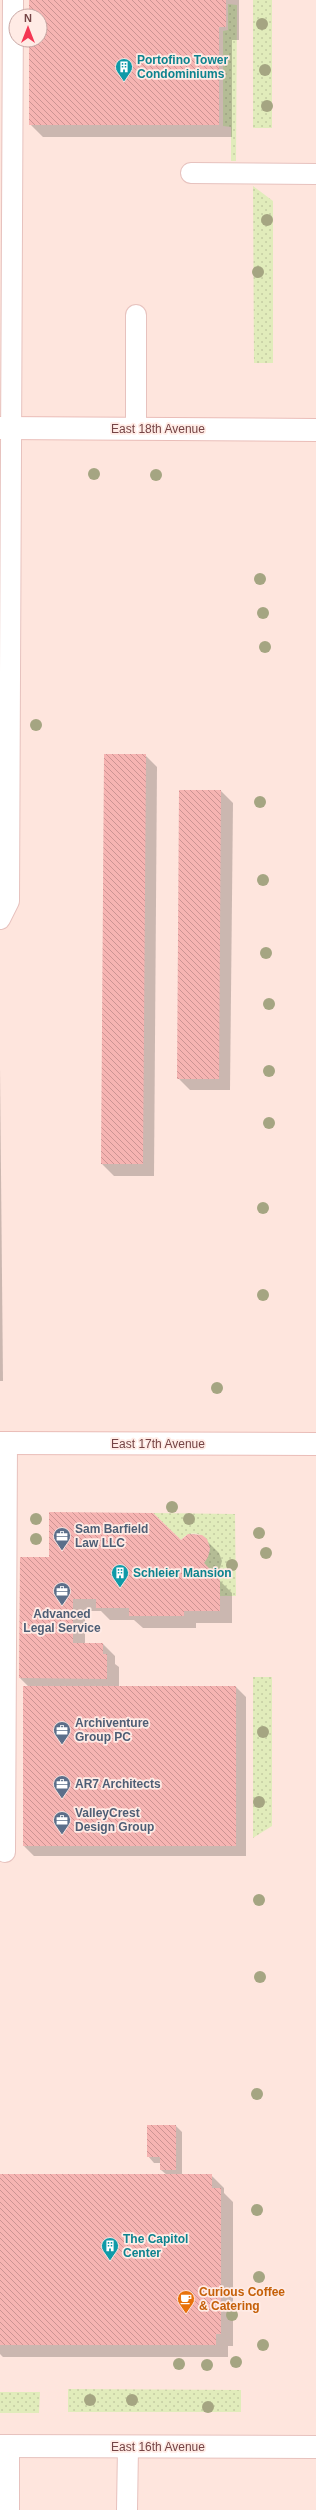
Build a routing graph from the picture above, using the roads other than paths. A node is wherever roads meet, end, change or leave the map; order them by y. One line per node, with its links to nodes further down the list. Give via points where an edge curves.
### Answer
1 (13, 0): 5 (lane)
2 (191, 173): 3 (lane)
3 (316, 174)
4 (136, 315): 6 (lane)
5 (6, 428): 6 (main road, East 18th Avenue); 8 (lane, via 9,901)
6 (136, 428): 7 (main road, East 18th Avenue)
7 (316, 430)
8 (0, 919)
9 (4, 1443): 10 (main road, East 17th Avenue); 11 (lane)
10 (316, 1444)
11 (4, 1852)
12 (4, 2446): 13 (main road, East 16th Avenue); 15 (lane)
13 (128, 2447): 14 (main road, East 16th Avenue); 16 (lane)
14 (316, 2447)
15 (9, 2510)
16 (127, 2510)

